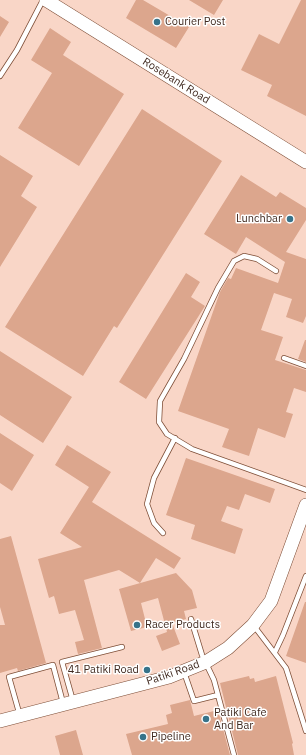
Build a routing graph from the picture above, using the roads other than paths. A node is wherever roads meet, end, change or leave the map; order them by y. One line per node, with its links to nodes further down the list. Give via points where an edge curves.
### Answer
1 (44, 0): 2 (lane); 3 (main road, Rosebank Road)
2 (0, 76)
3 (306, 162)
4 (276, 271): 7 (lane, via 257,259 244,256 234,261 160,401 159,422 167,434)
5 (284, 358): 6 (lane)
6 (306, 366)
7 (175, 438): 8 (lane, via 192,449); 10 (lane, via 154,478 147,504 154,523)
8 (306, 490)
9 (306, 505): 13 (main road, Patiki Road, via 271,600)
10 (163, 533)
11 (306, 576): 15 (lane)
12 (191, 619): 16 (lane)
13 (253, 625): 15 (lane); 16 (main road, Patiki Road, via 228,648)
14 (122, 648): 19 (lane, via 62,662)
15 (275, 652): 22 (lane, via 286,668)
16 (206, 662): 17 (main road, Patiki Road); 18 (lane)
17 (184, 672): 18 (lane, via 194,701); 19 (main road, Patiki Road)
18 (218, 695): 23 (lane)
19 (68, 704): 20 (main road, Patiki Road); 20 (lane, via 53,665 9,677)
20 (20, 716): 21 (main road, Patiki Road)
21 (0, 721)
22 (306, 731)
23 (234, 755)

